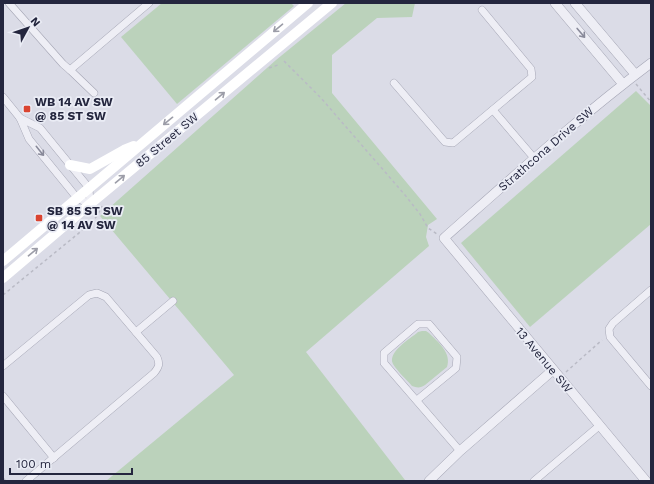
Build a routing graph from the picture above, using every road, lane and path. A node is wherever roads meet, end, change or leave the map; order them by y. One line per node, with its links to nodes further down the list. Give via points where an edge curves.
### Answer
1 (9, 3): 10 (street)
2 (150, 3): 10 (street)
3 (308, 3): 19 (main road, 85 Street SW, one-way to 19)
4 (332, 3): 24 (main road, 85 Street SW, one-way to 4)
5 (555, 3): 13 (street, one-way to 13)
6 (575, 3): 11 (street)
7 (482, 10): 17 (street, via 531,69 532,76)
8 (284, 61): 26 (path, via 321,98 405,195 428,228)
9 (651, 62): 11 (street, Strathcona Drive SW)
10 (70, 70): 14 (street)
11 (633, 76): 13 (street, Strathcona Drive SW); 16 (path)
12 (394, 82): 17 (street, via 445,142 453,143)
13 (623, 84): 20 (street, Strathcona Drive SW)
14 (94, 93)
15 (3, 97): 18 (street)
16 (651, 102)
17 (493, 110): 20 (street)
18 (20, 118): 21 (street, via 40,128); 23 (street, one-way to 23, via 29,139)
19 (142, 143): 21 (main road, via 90,169); 22 (main road, 85 Street SW)
20 (534, 158): 26 (street, Strathcona Drive SW)
21 (70, 165): 22 (street)
22 (89, 188): 23 (main road, 85 Street SW); 24 (street)
23 (77, 198): 24 (street); 27 (main road, 85 Street SW)
24 (90, 204): 28 (main road, 85 Street SW, one-way to 24)
25 (97, 216): 30 (path)
26 (444, 238): 35 (street, 13 Avenue SW)
27 (3, 261)
28 (3, 278)
29 (651, 290): 33 (street, via 613,323 609,329)
30 (3, 295)
31 (173, 301): 32 (street)
32 (136, 332): 34 (street, via 106,297 94,293); 42 (street, via 157,357 158,369)
33 (610, 333): 36 (path, via 569,368); 37 (street, via 610,337)
34 (3, 366)
35 (553, 370): 36 (street, 13 Avenue SW); 41 (street)
36 (560, 379): 40 (street, 13 Avenue SW)
37 (651, 386)
38 (3, 396): 42 (street)
39 (417, 400): 39 (street, via 384,363 384,353 418,324 429,324 457,357 456,368); 41 (street)
40 (599, 426): 47 (street); 48 (street, 13 Avenue SW)
41 (460, 451): 46 (street)
42 (54, 458): 45 (street)
43 (3, 478): 44 (path)
44 (6, 481)
45 (26, 481)
46 (429, 481)
47 (534, 481)
48 (646, 481)

